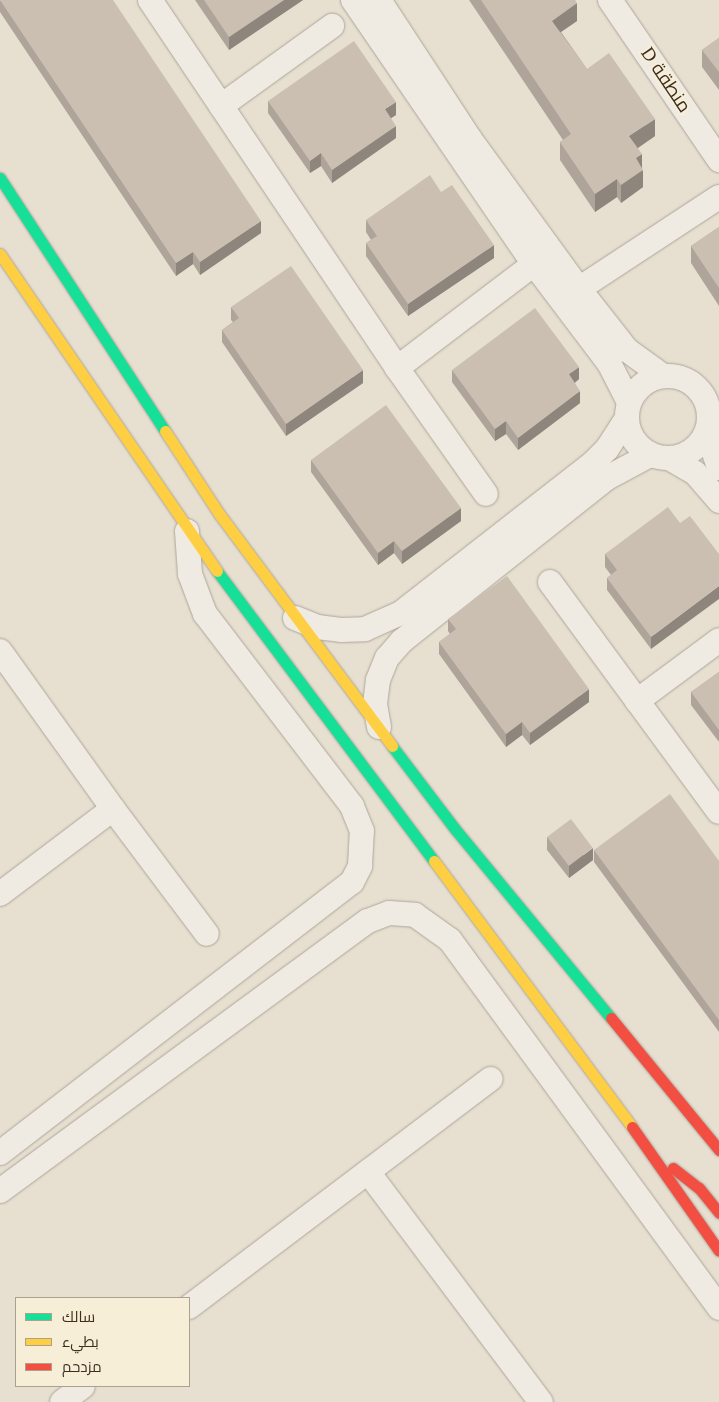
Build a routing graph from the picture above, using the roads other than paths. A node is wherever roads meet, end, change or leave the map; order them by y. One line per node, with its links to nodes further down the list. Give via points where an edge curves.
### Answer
1 (150, 0): 6 (street)
2 (354, 0): 11 (street)
3 (379, 0): 12 (street)
4 (610, 0): 7 (street, D منطقة)
5 (332, 26): 6 (street)
6 (220, 106): 13 (street)
7 (719, 160)
8 (0, 178): 23 (street, via 220,515)
9 (719, 197): 12 (street)
10 (0, 254): 21 (street)
11 (534, 264): 12 (street); 13 (street)
12 (570, 295): 14 (street, via 627,350); 15 (street, via 613,369)
13 (397, 368): 19 (street)
14 (663, 376): 15 (street, via 642,384); 16 (street, via 677,377 700,392 707,404)
15 (628, 411): 17 (street, via 633,441); 23 (street, via 607,450 594,462 402,613 384,623 349,630 317,626)
16 (707, 431): 17 (street, via 693,451); 18 (street)
17 (661, 457): 20 (street, via 695,473); 27 (street, via 607,478 402,640 387,658 378,680 375,704)
18 (719, 468)
19 (486, 494)
20 (719, 501)
21 (187, 531): 32 (street, via 190,574 205,614 352,806 362,831 363,848 352,882); 37 (street)
22 (550, 582): 26 (street)
23 (295, 618): 27 (street)
24 (719, 640): 26 (street)
25 (0, 651): 28 (street)
26 (638, 701): 29 (street)
27 (378, 728): 35 (street, via 456,829)
28 (113, 809): 30 (street); 31 (street)
29 (719, 812)
30 (0, 894)
31 (207, 934)
32 (262, 951): 33 (street); 36 (street)
33 (285, 981): 39 (street); 43 (street, via 377,917 402,913 427,921 450,940)
34 (491, 1079): 38 (street)
35 (719, 1150)
36 (0, 1153)
37 (657, 1159): 40 (street, via 686,1176); 41 (street)
38 (368, 1172): 42 (street); 46 (street)
39 (0, 1191)
40 (719, 1213)
41 (719, 1251)
42 (190, 1305)
43 (719, 1308)
44 (82, 1387): 45 (street)
45 (62, 1402)
46 (541, 1402)

